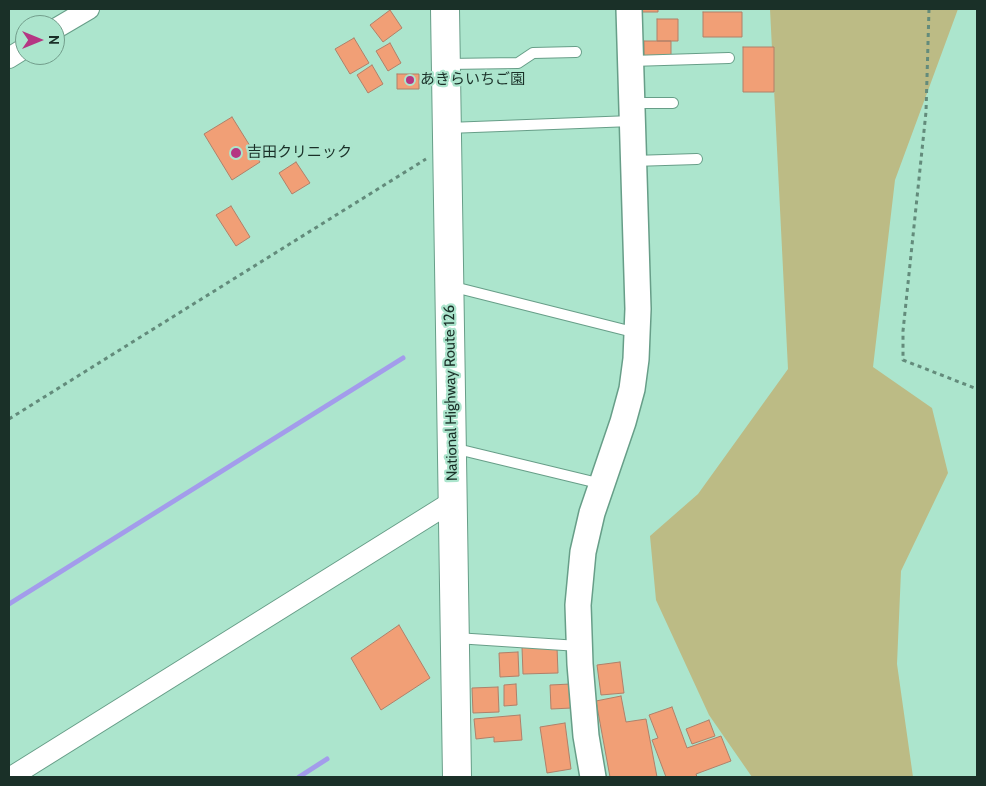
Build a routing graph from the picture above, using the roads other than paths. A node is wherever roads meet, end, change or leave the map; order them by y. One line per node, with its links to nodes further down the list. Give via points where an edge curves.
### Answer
1 (89, 9): 4 (street)
2 (445, 9): 8 (highway, National Highway Route 126)
3 (630, 9): 7 (street)
4 (65, 24)
5 (576, 52): 8 (lane, via 533,53 518,63)
6 (729, 58): 7 (lane)
7 (631, 62): 10 (street)
8 (446, 64): 11 (highway, National Highway Route 126)
9 (673, 104): 10 (lane)
10 (632, 112): 11 (lane); 13 (street)
11 (447, 137): 14 (highway, National Highway Route 126)
12 (697, 159): 13 (lane)
13 (633, 161): 15 (street)
14 (449, 286): 15 (lane); 16 (highway, National Highway Route 126)
15 (637, 333): 17 (street, via 632,389)
16 (452, 448): 17 (lane); 18 (highway, National Highway Route 126)
17 (602, 484): 20 (street, via 583,552 578,606)
18 (453, 501): 19 (highway, National Highway Route 126); 21 (street)
19 (455, 638): 20 (lane); 22 (highway, National Highway Route 126)
20 (579, 646): 23 (street, via 586,736)
21 (11, 777)
22 (457, 777)
23 (593, 777)

